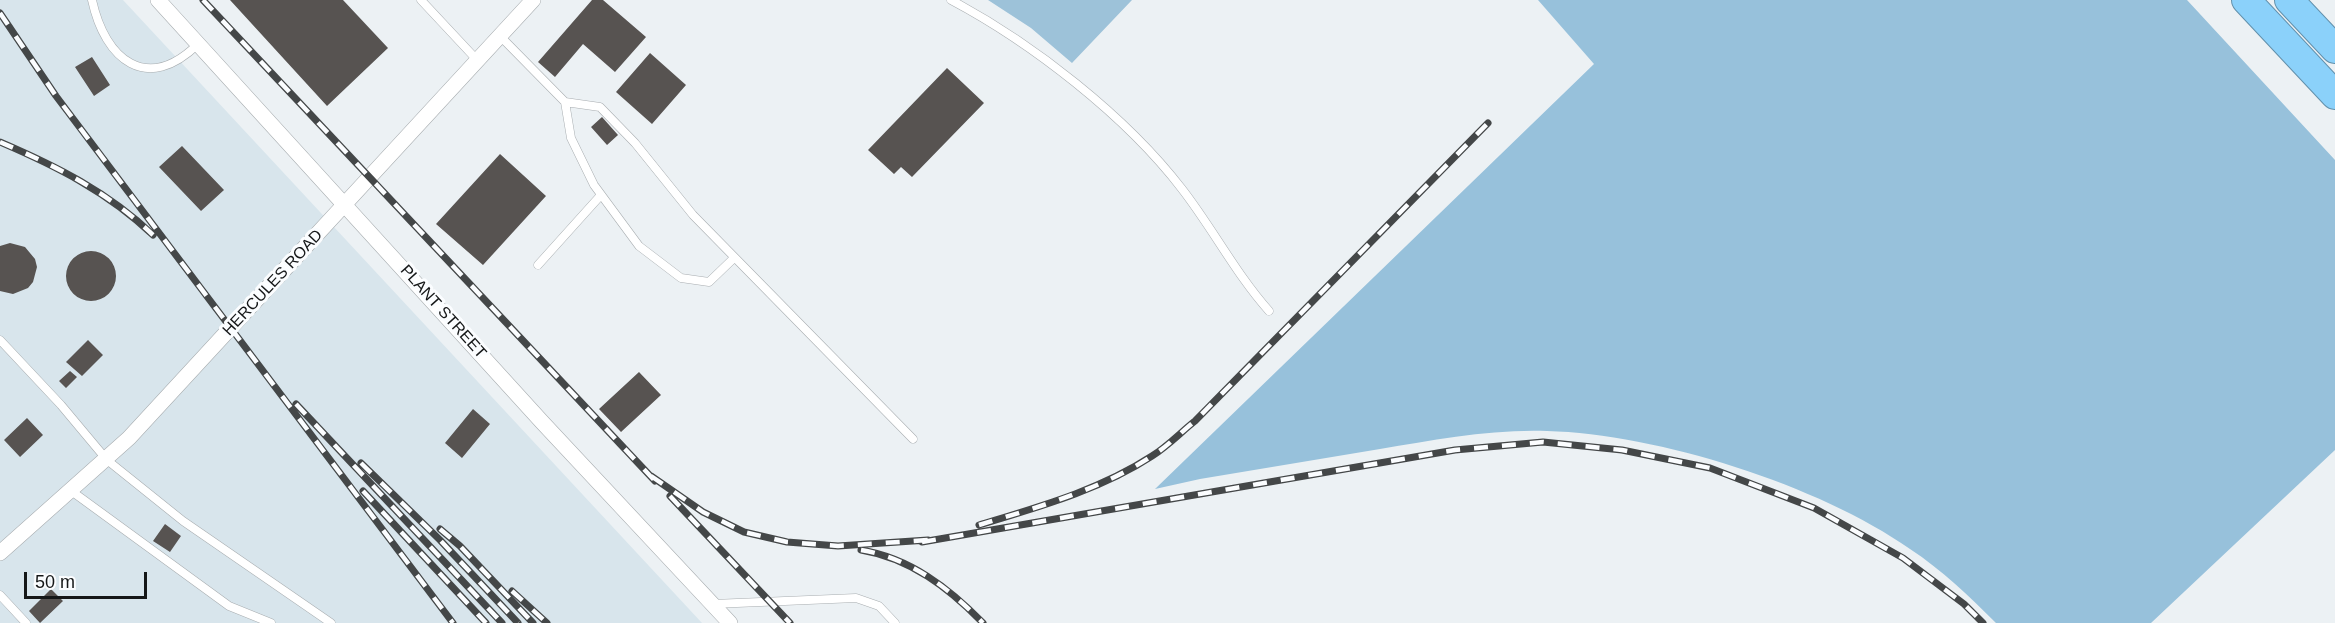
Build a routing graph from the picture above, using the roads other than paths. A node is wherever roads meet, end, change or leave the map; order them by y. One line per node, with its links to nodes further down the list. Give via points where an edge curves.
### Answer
1 (92, 0): 9 (lane, via 96,20 110,46 132,67 156,69 190,52)
2 (158, 0): 9 (street, PLANT STREET)
3 (421, 0): 11 (lane)
4 (533, 0): 8 (street, HERCULES ROAD)
5 (951, 0): 18 (lane, via 1024,45 1117,120 1150,152 1181,187)
6 (2246, 0): 12 (highway)
7 (2289, 0): 10 (highway)
8 (500, 36): 11 (street, HERCULES ROAD); 13 (lane)
9 (199, 43): 15 (street, PLANT STREET)
10 (2335, 49)
11 (478, 61): 15 (street, HERCULES ROAD)
12 (2335, 95)
13 (565, 102): 14 (lane, via 571,138); 16 (lane, via 600,106)
14 (601, 195): 16 (lane, via 639,246 681,278 709,282); 17 (lane)
15 (346, 205): 21 (street, HERCULES ROAD); 25 (street, PLANT STREET)
16 (734, 258): 20 (lane)
17 (538, 265)
18 (1269, 311)
19 (0, 340): 21 (lane)
20 (913, 439)
21 (107, 460): 22 (street, HERCULES ROAD); 28 (lane, via 183,521)
22 (69, 489): 23 (street, HERCULES ROAD); 27 (lane, via 229,606)
23 (0, 554)
24 (0, 595): 26 (lane)
25 (712, 604): 29 (street, PLANT STREET); 30 (lane, via 856,598 879,606)
26 (26, 623)
27 (271, 623)
28 (331, 623)
29 (730, 623)
30 (895, 623)

